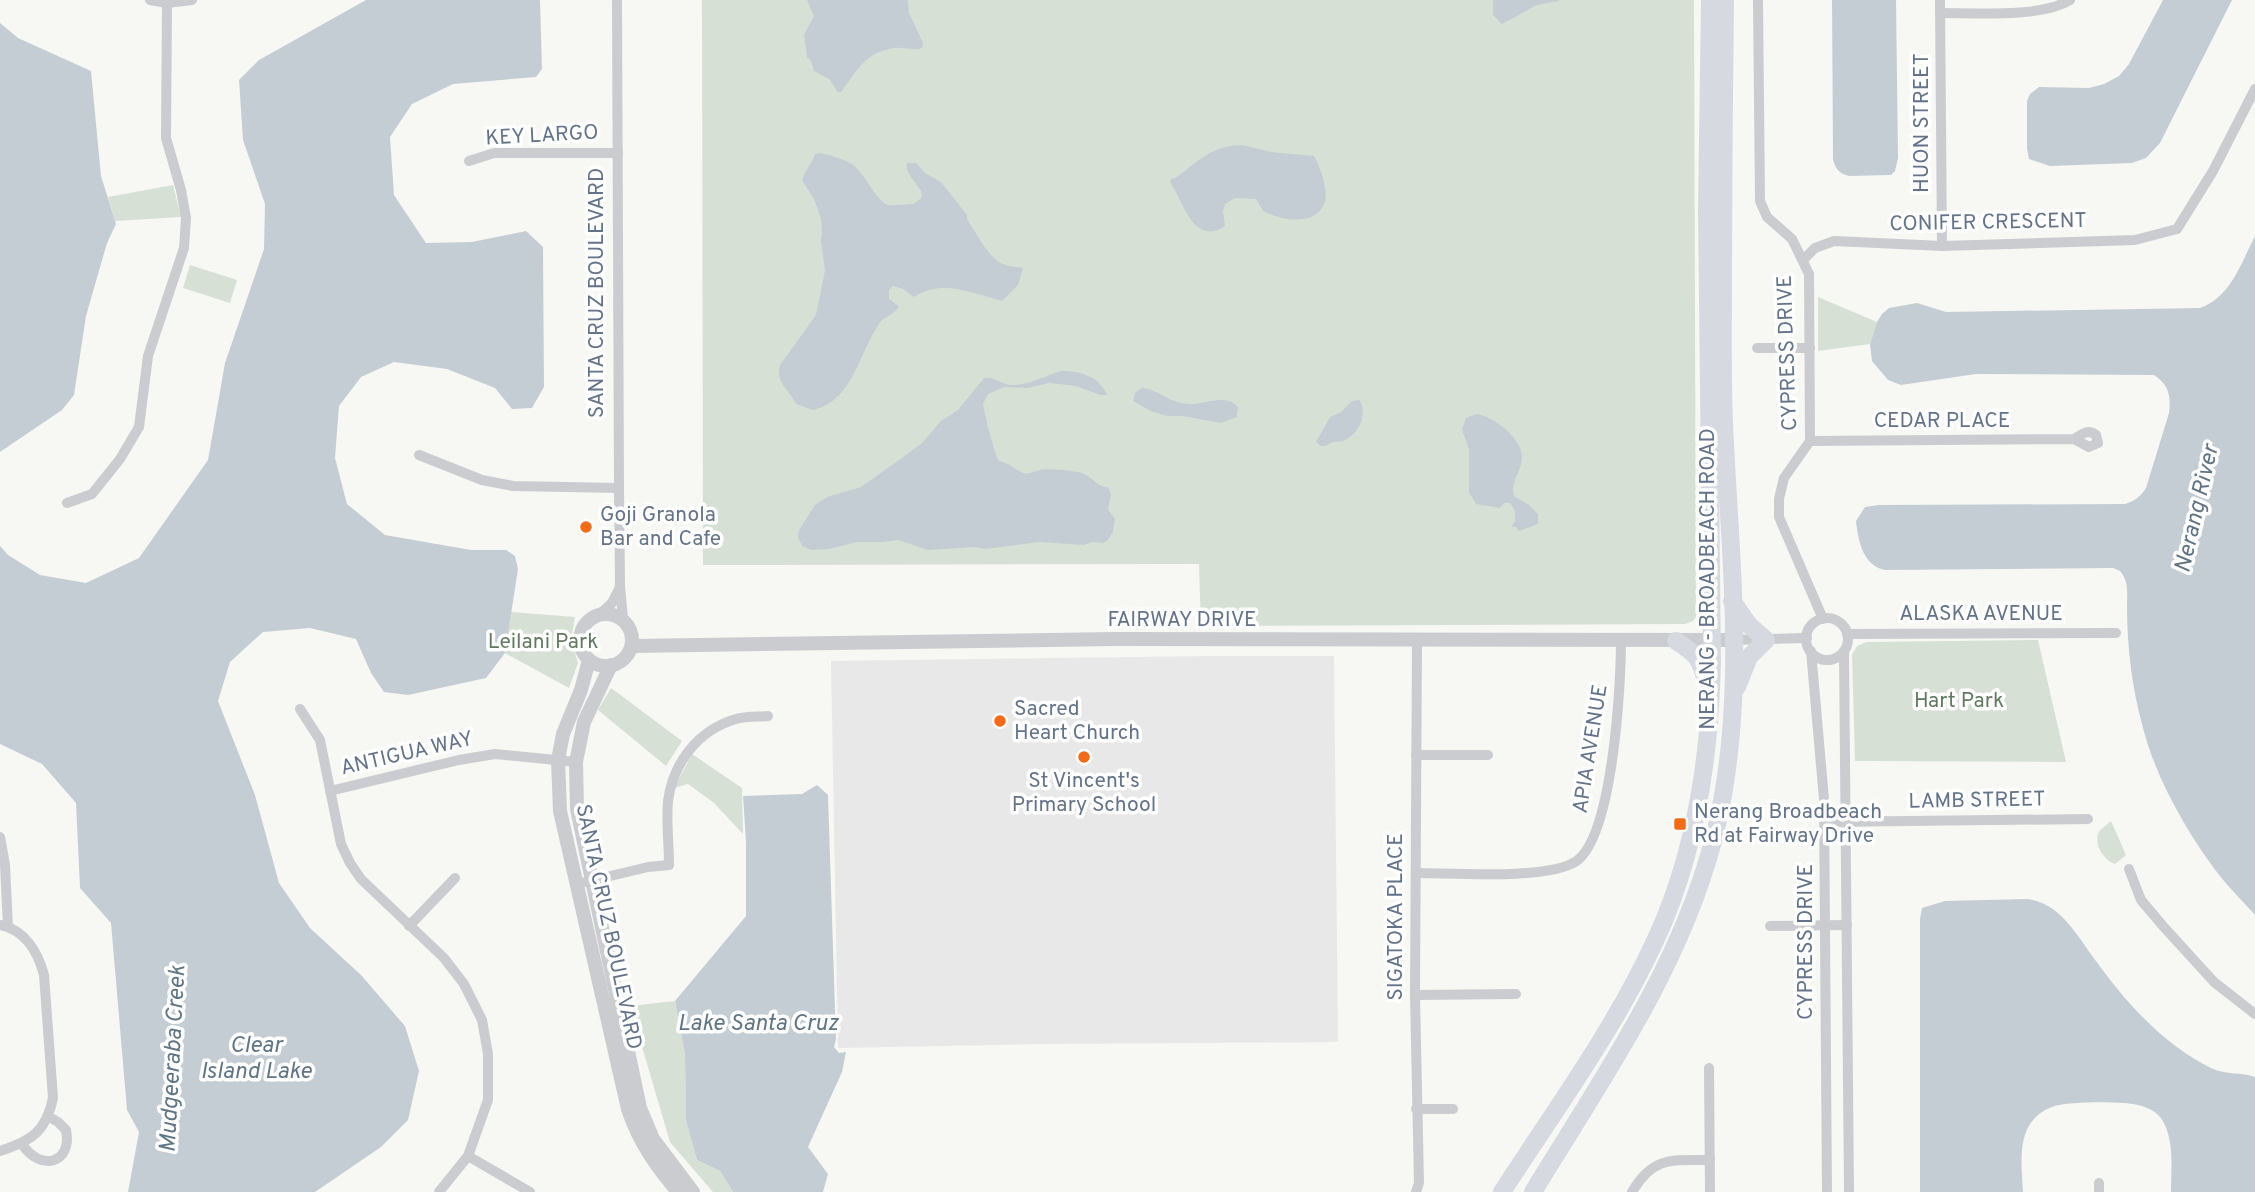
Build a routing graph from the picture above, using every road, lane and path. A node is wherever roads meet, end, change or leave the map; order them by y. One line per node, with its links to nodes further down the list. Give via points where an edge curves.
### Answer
1 (150, 0): 9 (street)
2 (192, 0): 9 (street)
3 (617, 0): 12 (street, SANTA CRUZ BOULEVARD)
4 (1710, 0): 32 (main road, NERANG - BROADBEACH ROAD, via 1707,210)
5 (1725, 0): 24 (main road, NERANG - BROADBEACH ROAD, via 1723,361)
6 (1758, 0): 15 (street, CYPRESS DRIVE, via 1760,201 1767,217 1792,239)
7 (1940, 0): 10 (street, HUON STREET)
8 (2070, 0): 10 (street, via 2059,7 2030,11)
9 (167, 3): 22 (street, via 166,138 186,218 184,248 148,356 139,427 92,494)
10 (1940, 13): 14 (street, HUON STREET)
11 (2255, 89): 14 (street, CONIFER CRESCENT, via 2177,229 2135,240)
12 (618, 153): 13 (street, KEY LARGO, via 495,153); 21 (street, SANTA CRUZ BOULEVARD)
13 (469, 161)
14 (1942, 246): 15 (street, CONIFER CRESCENT, via 1834,241 1815,248)
15 (1803, 261): 17 (street, CYPRESS DRIVE, via 1809,275)
16 (1757, 348): 17 (street)
17 (1810, 348): 19 (street, CYPRESS DRIVE)
18 (2074, 439): 19 (street, CEDAR PLACE)
19 (1810, 441): 26 (street, CYPRESS DRIVE, via 1784,478 1778,507 1782,527)
20 (419, 455): 21 (street, via 482,480 513,486)
21 (619, 488): 23 (street, SANTA CRUZ BOULEVARD)
22 (67, 503)
23 (620, 586): 25 (street); 27 (street, SANTA CRUZ BOULEVARD)
24 (1732, 601): 33 (main road, NERANG - BROADBEACH ROAD); 34 (main road)
25 (600, 614): 27 (street); 40 (street, via 586,622 580,635 581,649)
26 (1823, 619): 29 (street, via 1840,622); 30 (street, via 1812,625)
27 (623, 620): 37 (street, via 631,632)
28 (2116, 633): 29 (street, ALASKA AVENUE)
29 (1847, 634): 39 (street)
30 (1807, 638): 34 (street); 38 (street)
31 (1621, 640): 35 (street, FAIRWAY DRIVE); 36 (street, FAIRWAY DRIVE); 56 (street, APIA AVENUE, via 1621,684 1597,835 1577,861 1552,872)
32 (1712, 640): 33 (street, FAIRWAY DRIVE); 36 (street, FAIRWAY DRIVE); 43 (main road, NERANG - BROADBEACH ROAD)
33 (1733, 640): 34 (street); 42 (main road, NERANG - BROADBEACH ROAD)
34 (1766, 640): 42 (main road, via 1749,657)
35 (1417, 641): 37 (street, FAIRWAY DRIVE, via 1115,639); 46 (street, SIGATOKA PLACE)
36 (1676, 641): 43 (main road, via 1701,661)
37 (632, 646): 41 (street, via 624,659)
38 (1811, 651): 39 (street, via 1827,660); 52 (street, CYPRESS DRIVE)
39 (1844, 651): 53 (street, CYPRESS DRIVE)
40 (589, 660): 41 (street); 48 (street, SANTA CRUZ BOULEVARD)
41 (611, 666): 49 (street, SANTA CRUZ BOULEVARD, via 584,722)
42 (1733, 697): 75 (main road, NERANG - BROADBEACH ROAD, via 1718,817 1684,927 1647,1005)
43 (1711, 701): 81 (main road, NERANG - BROADBEACH ROAD, via 1694,822 1656,940 1629,993)
44 (300, 709): 50 (street, via 320,740)
45 (768, 716): 58 (street, via 737,719 713,729 690,748 674,772 668,803 670,865)
46 (1416, 755): 47 (street); 56 (street, SIGATOKA PLACE)
47 (1488, 755)
48 (558, 760): 49 (street, ANTIGUA WAY); 50 (street, ANTIGUA WAY, via 495,754); 58 (street, SANTA CRUZ BOULEVARD, via 560,811)
49 (576, 762): 58 (street, SANTA CRUZ BOULEVARD)
50 (330, 791): 62 (street, via 341,844 350,863)
51 (2088, 819): 53 (street, LAMB STREET)
52 (1825, 822): 53 (street, LAMB STREET); 59 (street, CYPRESS DRIVE)
53 (1847, 822): 60 (street, CYPRESS DRIVE)
54 (0, 837): 61 (street, via 5,865)
55 (2129, 869): 66 (street, via 2141,900 2163,926 2214,982)
56 (1416, 873): 65 (street, SIGATOKA PLACE)
57 (455, 878): 62 (street)
58 (584, 882): 78 (street, SANTA CRUZ BOULEVARD, via 628,1109 652,1160); 79 (street, SANTA CRUZ BOULEVARD, via 640,1108 653,1139)
59 (1825, 925): 60 (street); 63 (street); 84 (street, CYPRESS DRIVE)
60 (1847, 925): 85 (street, CYPRESS DRIVE)
61 (4, 926): 70 (street, via 23,936 33,948 44,975 54,1098)
62 (410, 926): 73 (street, via 464,984 482,1020 488,1100)
63 (1770, 926)
64 (1516, 994): 65 (street)
65 (1415, 995): 68 (street, SIGATOKA PLACE)
66 (2255, 1014)
67 (1709, 1068): 74 (street)
68 (1416, 1109): 69 (street); 80 (street, SIGATOKA PLACE)
69 (1453, 1110)
70 (49, 1117): 71 (street); 71 (street, via 65,1130 66,1149 59,1157 37,1160)
71 (22, 1144): 72 (street)
72 (0, 1151)
73 (468, 1156): 76 (street); 77 (street)
74 (1710, 1160): 82 (street, via 1656,1164); 83 (street)
75 (1532, 1191)
76 (439, 1192)
77 (530, 1192)
78 (678, 1192)
79 (693, 1192)
80 (1416, 1192)
81 (1502, 1192)
82 (1632, 1192)
83 (1710, 1192)
84 (1827, 1192)
85 (1849, 1192)

